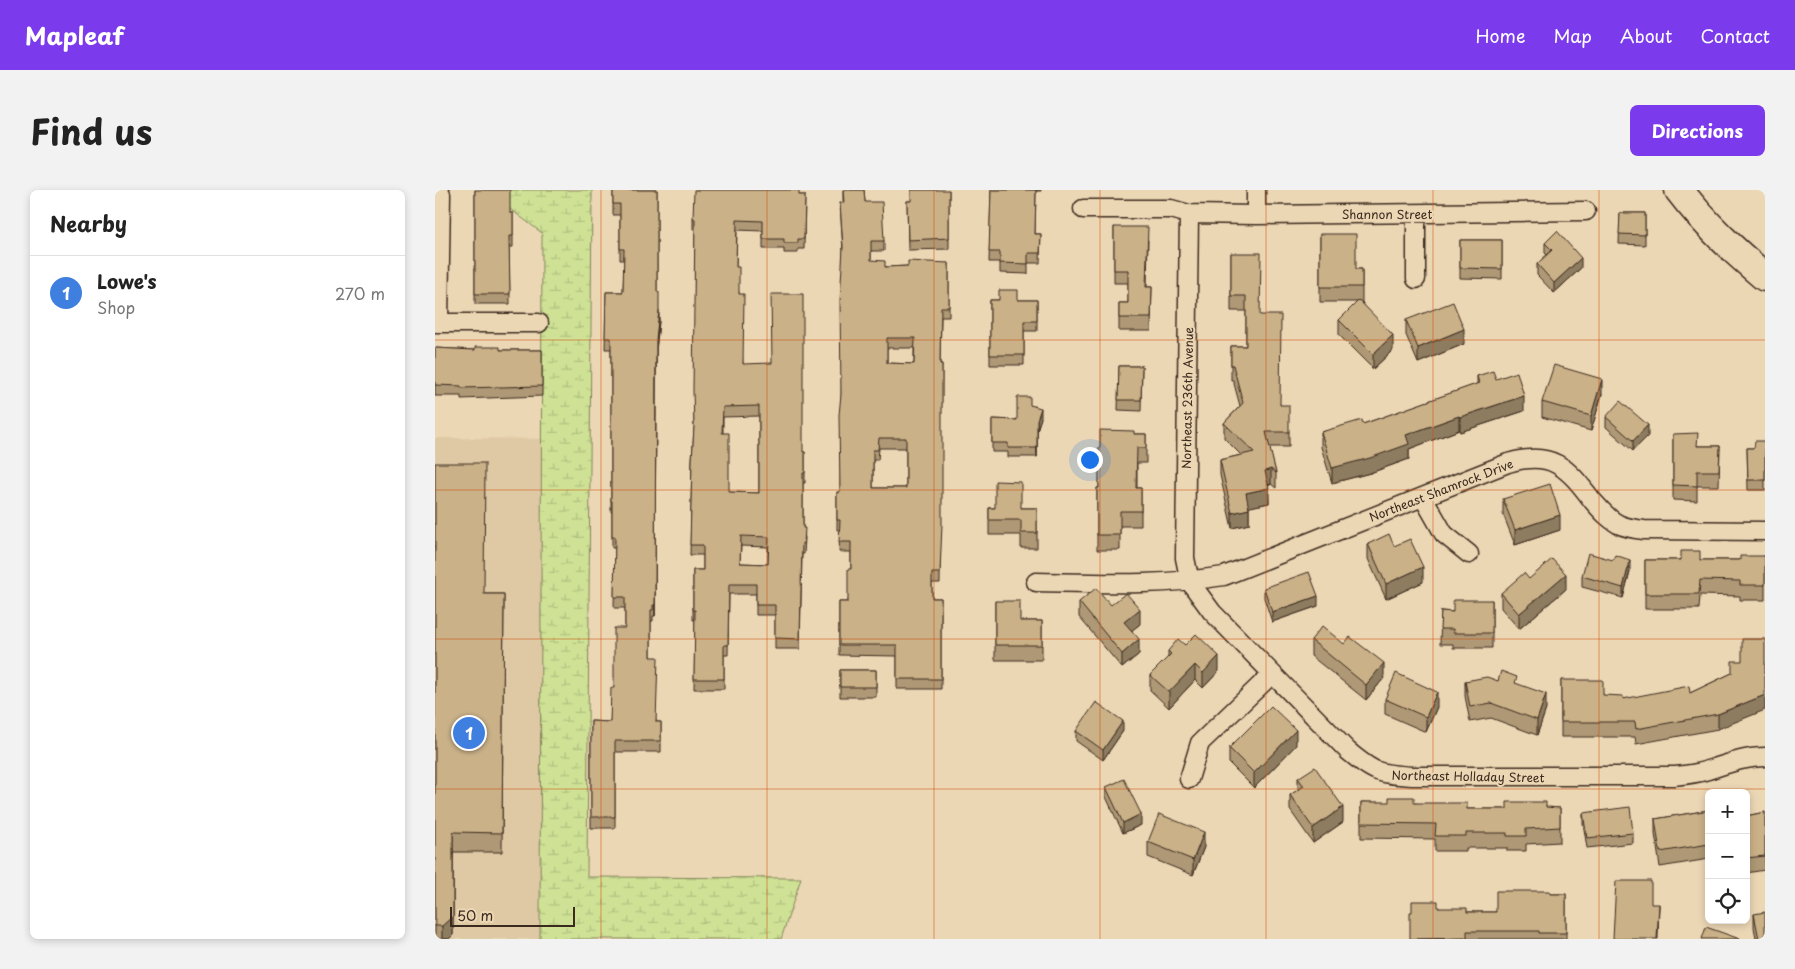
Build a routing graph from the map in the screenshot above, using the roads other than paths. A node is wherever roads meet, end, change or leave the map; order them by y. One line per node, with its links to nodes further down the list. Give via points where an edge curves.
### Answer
1 (1256, 190): 8 (street)
2 (1679, 190): 9 (highway, via 1727,244)
3 (441, 194): 11 (street)
4 (1083, 209): 6 (street, Shannon Street, via 1171,209)
5 (1586, 211): 7 (street, Shannon Street)
6 (1189, 214): 8 (street, Shannon Street); 17 (street, Northeast 236th Avenue, via 1185,558)
7 (1416, 214): 8 (street, Shannon Street); 10 (street)
8 (1256, 215)
9 (1765, 277)
10 (1416, 279)
11 (437, 323): 12 (street)
12 (539, 323)
13 (1423, 497): 14 (street, Northeast Shamrock Drive, via 1523,458 1547,460 1571,474 1602,512 1628,528); 15 (street, via 1444,534); 17 (street, Northeast Shamrock Drive, via 1224,576)
14 (1765, 531)
15 (1469, 554)
16 (1035, 582): 17 (street, Northeast Shamrock Drive)
17 (1190, 582): 18 (street, Northeast Holladay Street, via 1213,612)
18 (1271, 674): 19 (street, Northeast Holladay Street, via 1348,751 1368,767 1385,774 1674,776 1702,772 1750,757); 20 (street, via 1200,744)
19 (1765, 757)
20 (1189, 779)

